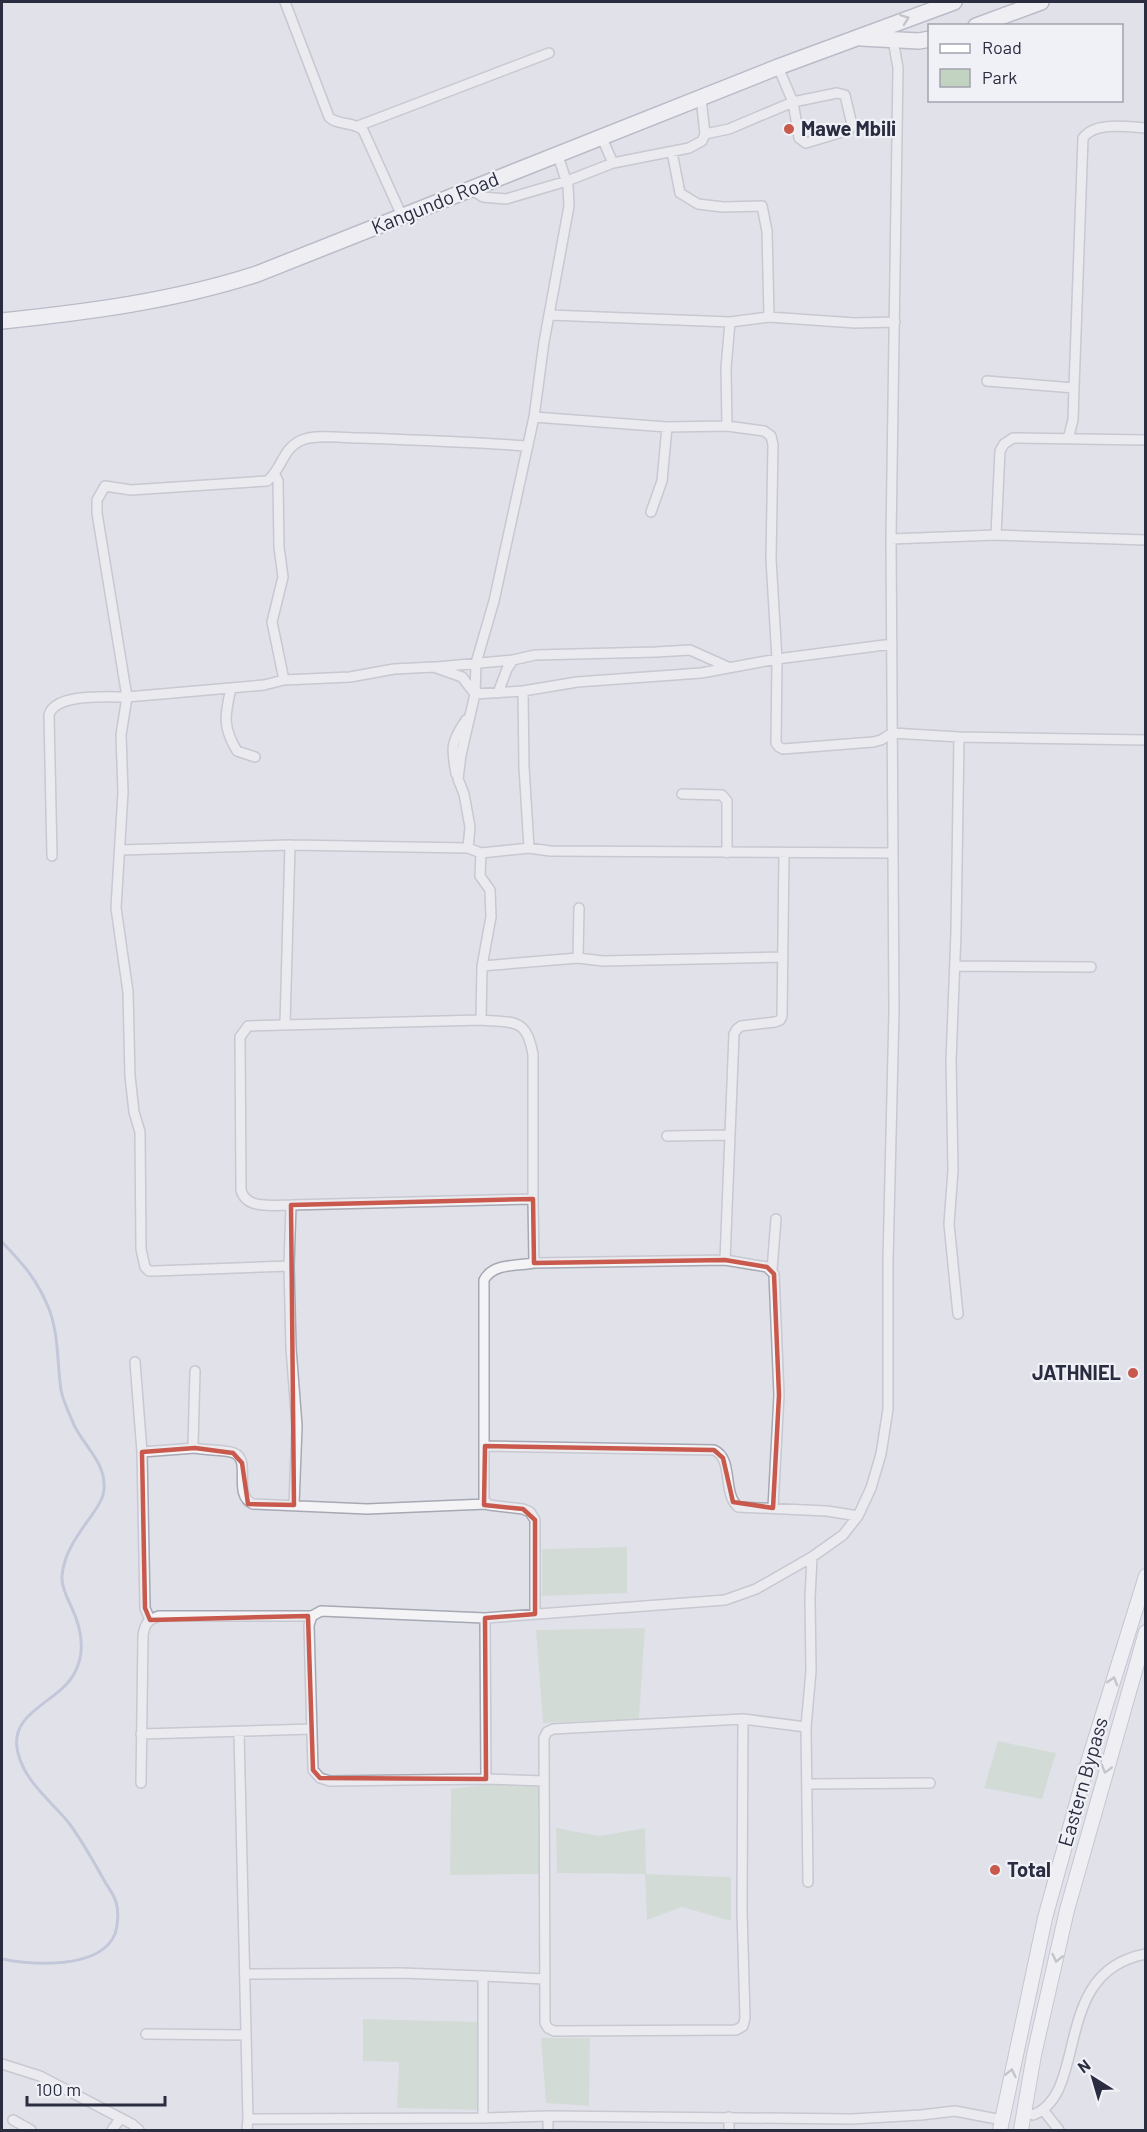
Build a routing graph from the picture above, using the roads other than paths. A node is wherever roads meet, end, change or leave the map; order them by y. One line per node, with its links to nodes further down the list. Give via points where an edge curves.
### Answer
1 (285, 2): 12 (street, via 329,117)
2 (954, 2): 5 (highway, Kangundo Road, one-way to 2)
3 (1041, 2): 4 (highway)
4 (981, 24)
5 (855, 38): 7 (highway, Kangundo Road); 9 (highway, Kangundo Road)
6 (928, 39): 7 (highway, Kangundo Road)
7 (893, 40): 26 (street, via 898,68)
8 (549, 52): 12 (street)
9 (778, 67): 10 (highway, Kangundo Road); 11 (street)
10 (700, 98): 14 (street); 15 (highway, Kangundo Road)
11 (793, 102): 11 (street, via 799,138 806,143 849,130 852,125 842,93); 14 (street, via 729,129)
12 (358, 126): 21 (street)
13 (1146, 128): 28 (street, via 1106,127 1088,131 1083,138)
14 (705, 134): 16 (street, via 702,141)
15 (601, 136): 17 (highway, Kangundo Road); 18 (street)
16 (672, 152): 18 (street); 23 (street, via 680,193 698,204 762,206 767,231)
17 (557, 153): 19 (street); 20 (highway, Kangundo Road)
18 (613, 163): 19 (street)
19 (567, 181): 20 (street, via 506,200 483,197); 22 (street, via 569,206)
20 (470, 188): 21 (highway, Kangundo Road)
21 (402, 216): 24 (highway, Kangundo Road, via 212,289 154,302)
22 (549, 315): 25 (street); 29 (street)
23 (769, 317): 25 (street); 26 (street)
24 (2, 321)
25 (730, 322): 30 (street)
26 (895, 322): 38 (street)
27 (987, 381): 28 (street)
28 (1074, 388): 32 (street)
29 (534, 417): 31 (street); 34 (street)
30 (727, 426): 31 (street); 41 (street, via 764,431 771,436 773,445 771,559)
31 (667, 427): 36 (street, via 662,481)
32 (1068, 439): 33 (street); 37 (street, via 1013,438 1004,444 1000,451)
33 (1146, 440)
34 (528, 446): 35 (street, via 304,439 287,450); 43 (street, via 494,602)
35 (275, 475): 46 (street, via 283,578 272,622); 51 (street, via 267,481 131,490 105,486 97,500 97,513)
36 (651, 512)
37 (996, 535): 38 (street); 39 (street)
38 (891, 539): 40 (street)
39 (1146, 540)
40 (892, 644): 41 (street); 52 (street)
41 (777, 659): 45 (street); 52 (street, via 779,747 873,742)
42 (513, 660): 43 (street); 45 (street, via 535,655 690,650); 49 (street)
43 (476, 663): 44 (street); 50 (street)
44 (434, 667): 46 (street); 50 (street, via 462,677)
45 (728, 667): 48 (street)
46 (284, 681): 47 (street)
47 (231, 688): 51 (street); 55 (street, via 225,720 228,735 237,751)
48 (523, 691): 49 (street); 59 (street)
49 (498, 693): 50 (street)
50 (476, 694): 58 (street, via 458,779 470,827)
51 (127, 697): 60 (street, via 121,735); 65 (street, via 60,701 51,708)
52 (892, 733): 53 (street); 64 (street)
53 (959, 737): 54 (street); 70 (street)
54 (1146, 740)
55 (255, 757)
56 (682, 794): 62 (street, via 722,795 727,801)
57 (290, 845): 58 (street); 60 (street); 73 (street)
58 (468, 848): 61 (street)
59 (529, 848): 61 (street); 62 (street)
60 (120, 850): 81 (street, via 116,908 128,992 131,1085 140,1132 141,1250 145,1267 155,1271)
61 (481, 853): 69 (street, via 480,876 490,890 491,917)
62 (727, 853): 63 (street)
63 (784, 853): 64 (street); 67 (street)
64 (892, 853): 92 (street, via 894,1012 888,1409 881,1454)
65 (52, 856)
66 (579, 908): 68 (street)
67 (781, 957): 68 (street, via 603,961); 74 (street, via 780,1020 741,1026 734,1034)
68 (578, 958): 69 (street)
69 (482, 966): 72 (street)
70 (955, 966): 71 (street); 83 (street, via 950,1224)
71 (1091, 967)
72 (481, 1020): 73 (street); 76 (street, via 524,1027 531,1041)
73 (285, 1024): 77 (street, via 248,1026 240,1037 241,1190 250,1203)
74 (730, 1135): 75 (street); 79 (street)
75 (667, 1136)
76 (533, 1199): 77 (street); 80 (street)
77 (291, 1205): 81 (street)
78 (776, 1219): 82 (street)
79 (725, 1260): 80 (street); 82 (street)
80 (534, 1263): 86 (street, via 495,1269 484,1280)
81 (289, 1266): 90 (street, via 297,1426)
82 (772, 1270): 91 (street, via 779,1395)
83 (958, 1314)
84 (135, 1362): 88 (street)
85 (195, 1371): 87 (street)
86 (484, 1446): 89 (street); 91 (street, via 714,1450 723,1458 733,1502 738,1507)
87 (195, 1448): 88 (street); 90 (street, via 238,1456 247,1502)
88 (142, 1452): 98 (street, via 146,1608)
89 (486, 1504): 90 (street, via 367,1509); 95 (street, via 523,1509 535,1520)
90 (294, 1505)
91 (773, 1508): 92 (street)
92 (858, 1516): 93 (street, via 843,1535)
93 (813, 1557): 95 (street, via 725,1600); 101 (street)
94 (1146, 1576): 127 (main road, Eastern Bypass, one-way to 94, via 1051,1896)
95 (535, 1614): 97 (street)
96 (312, 1616): 97 (street, via 321,1611); 98 (street, via 159,1616); 102 (street)
97 (485, 1618): 105 (street)
98 (150, 1620): 104 (street, via 143,1635)
99 (1146, 1632): 118 (main road, Eastern Bypass, one-way to 118, via 1072,1890)
100 (743, 1719): 101 (street); 106 (street, via 553,1729 544,1738); 114 (street, via 743,2026 736,2030 554,2031 545,2023)
101 (806, 1727): 109 (street)
102 (312, 1729): 103 (street); 105 (street, via 313,1770 330,1781)
103 (239, 1732): 104 (street); 112 (street)
104 (141, 1734): 107 (street)
105 (486, 1779): 106 (street)
106 (544, 1781): 114 (street)
107 (141, 1783)
108 (930, 1783): 109 (street)
109 (808, 1784): 110 (street)
110 (808, 1882)
111 (1146, 1954): 119 (street, via 1118,1963 1092,1988 1060,2085)
112 (245, 1974): 113 (street); 116 (street)
113 (483, 1976): 114 (street); 122 (street)
114 (544, 1979)
115 (146, 2034): 116 (street)
116 (246, 2035): 124 (street)
117 (2, 2064): 123 (street, via 40,2076)
118 (1024, 2111): 119 (street, via 1033,2115); 135 (main road, Eastern Bypass)
119 (1044, 2111): 136 (street)
120 (548, 2116): 121 (street); 122 (street); 132 (street)
121 (729, 2117): 125 (street); 133 (street)
122 (483, 2118): 124 (street)
123 (120, 2119): 129 (street); 130 (street)
124 (248, 2119): 131 (street)
125 (852, 2119): 127 (street, via 955,2110); 134 (street)
126 (13, 2120): 128 (street)
127 (1001, 2125)
128 (31, 2130)
129 (112, 2130)
130 (139, 2130)
131 (247, 2130)
132 (548, 2130)
133 (729, 2130)
134 (852, 2130)
135 (1021, 2130)
136 (1059, 2130)

